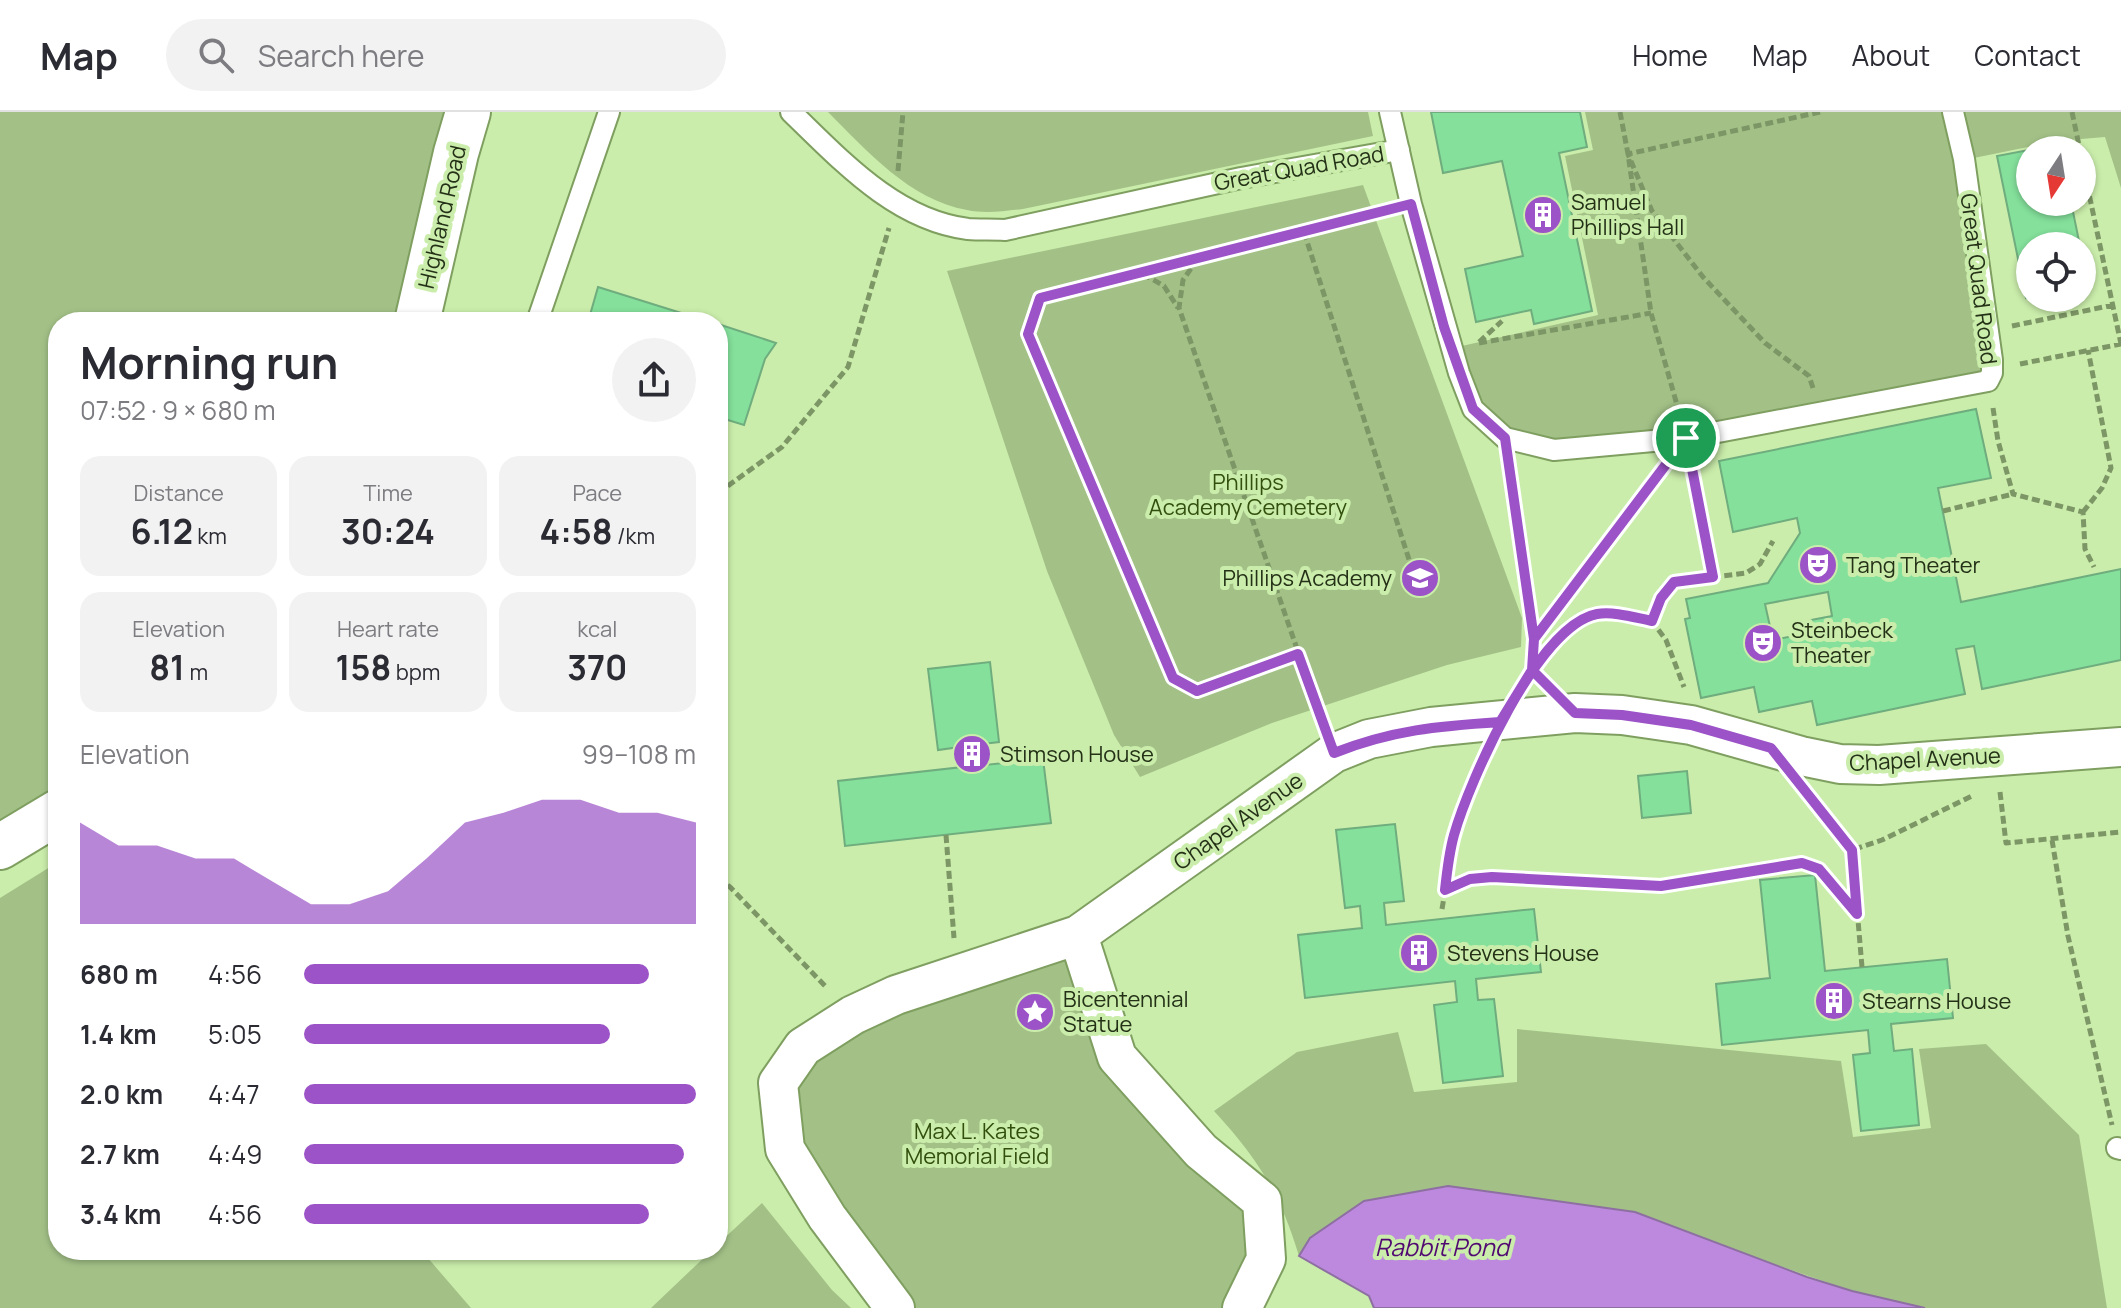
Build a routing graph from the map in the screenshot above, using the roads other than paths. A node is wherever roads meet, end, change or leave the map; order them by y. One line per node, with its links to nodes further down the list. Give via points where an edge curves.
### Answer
1 (468, 112): 7 (street, Highland Road)
2 (609, 112): 8 (lane)
3 (791, 112): 6 (lane, Great Quad Road, via 896,203 967,229 1005,230)
4 (1390, 112): 6 (lane)
5 (1953, 112): 6 (lane, Great Quad Road, via 1988,331 1988,381 1686,438 1554,450 1505,438 1473,409 1444,327)
6 (1399, 150)
7 (419, 312)
8 (540, 312)
9 (2121, 747): 12 (street, Chapel Avenue, via 1991,770 1840,764 1691,725 1622,715 1575,713 1431,727 1369,739 1334,753)
10 (48, 818): 11 (street)
11 (0, 847)
12 (1078, 935): 13 (street, Chapel Avenue, via 896,995 853,1015 803,1047 778,1083 785,1149 827,1217); 14 (street, via 1117,1057 1201,1151 1262,1201 1266,1259)
13 (895, 1308)
14 (1242, 1308)

